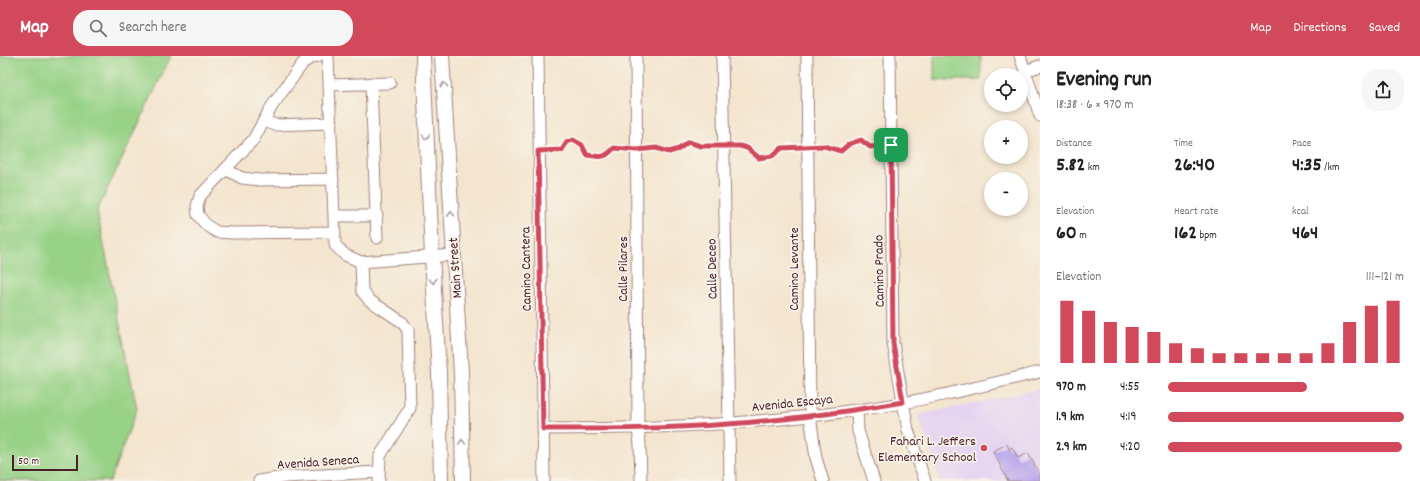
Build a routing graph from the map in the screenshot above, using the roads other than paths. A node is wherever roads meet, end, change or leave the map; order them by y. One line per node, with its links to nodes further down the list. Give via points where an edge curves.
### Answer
1 (318, 56): 19 (street, via 303,64)
2 (328, 56): 17 (street)
3 (423, 56): 28 (main road, Main Street, one-way to 28)
4 (442, 56): 27 (main road, Main Street, one-way to 4)
5 (538, 56): 35 (street, Camino Cantera)
6 (636, 56): 36 (street, Calle Pilares)
7 (722, 56): 34 (street, Calle Deceo)
8 (807, 56): 33 (street, Camino Levante)
9 (890, 56): 31 (street, Camino Prado, via 893,343)
10 (1020, 56): 12 (street)
11 (1040, 66): 13 (street)
12 (1024, 68)
13 (1028, 70)
14 (1028, 80): 18 (street)
15 (390, 83): 16 (street)
16 (371, 84): 17 (street); 24 (street)
17 (329, 85): 20 (street)
18 (1040, 116)
19 (264, 121): 20 (street, via 275,124); 21 (street, via 253,140)
20 (331, 123): 22 (street)
21 (225, 169): 22 (street, via 242,178 259,180); 25 (street, via 200,196 196,206 198,215 207,226 217,232)
22 (333, 179): 23 (street)
23 (334, 216): 24 (street); 25 (street)
24 (377, 216): 26 (street)
25 (335, 232): 29 (street, via 335,245 345,255)
26 (377, 238)
27 (453, 255): 28 (street); 42 (main road, Main Street, one-way to 27, via 461,373)
28 (432, 256): 29 (street); 41 (main road, Main Street, one-way to 41)
29 (361, 262): 37 (street, via 362,291 369,300 402,322 408,330 410,408 380,456)
30 (1040, 372): 31 (street, Avenida Escaya)
31 (903, 402): 32 (street, Avenida Escaya); 48 (street, Camino Prado, via 908,430)
32 (857, 410): 33 (street, Avenida Escaya); 47 (street, via 858,431)
33 (810, 416): 34 (street, Avenida Escaya); 46 (street, Camino Levante, via 816,458)
34 (729, 424): 36 (street, Avenida Escaya); 45 (street, Calle Deceo)
35 (543, 429): 36 (street, Avenida Escaya); 43 (street, Camino Cantera)
36 (638, 429): 44 (street, Calle Pilares)
37 (379, 476): 38 (street, Avenida Seneca)
38 (343, 477): 39 (street, Avenida Seneca)
39 (285, 479): 40 (street, Avenida Seneca)
40 (259, 481)
41 (441, 481)
42 (463, 481)
43 (544, 481)
44 (641, 481)
45 (730, 481)
46 (823, 481)
47 (874, 481)
48 (925, 481)

